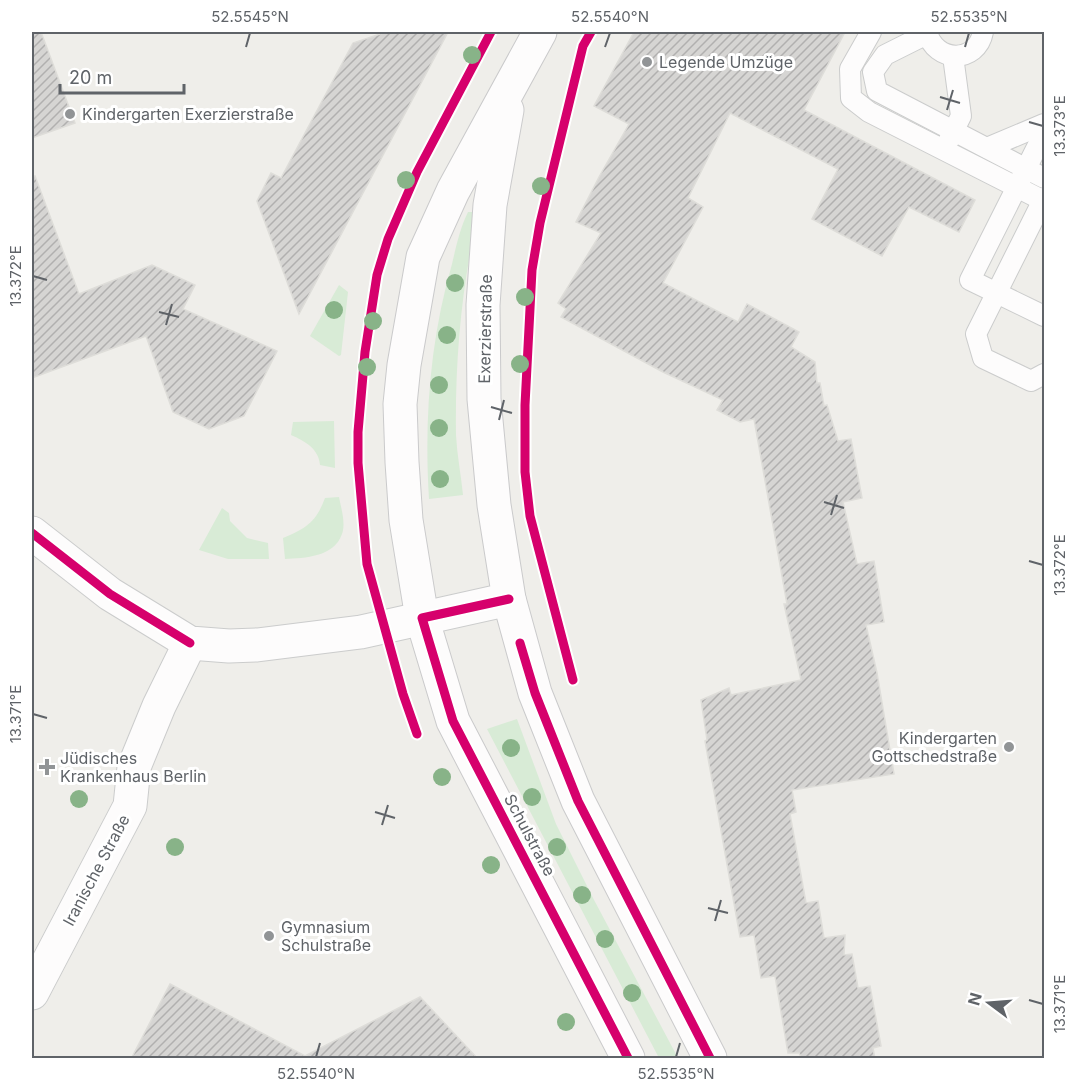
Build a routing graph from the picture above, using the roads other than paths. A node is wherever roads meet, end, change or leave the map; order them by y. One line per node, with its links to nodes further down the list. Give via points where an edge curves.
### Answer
1 (540, 32): 6 (main road, Exerzierstraße)
2 (871, 32): 11 (lane, via 850,69 851,98 869,112)
3 (983, 32): 5 (lane, via 975,48)
4 (927, 33): 5 (lane, via 942,53); 8 (lane, via 885,55 873,72 877,91)
5 (953, 56): 8 (lane, via 961,116)
6 (512, 85): 21 (main road, Exerzierstraße, via 490,205 483,305 484,399 494,505); 22 (main road, Exerzierstraße, via 453,191 423,257 404,365 400,404 406,520)
7 (1044, 124): 10 (lane)
8 (954, 130): 10 (lane); 11 (lane)
9 (1044, 133): 12 (lane)
10 (987, 148): 12 (lane)
11 (944, 150): 14 (lane)
12 (1026, 168): 13 (lane); 14 (lane)
13 (1044, 178)
14 (1016, 187): 15 (lane); 17 (lane, via 970,280)
15 (1044, 200): 16 (lane)
16 (1035, 232): 17 (lane)
17 (996, 293): 18 (lane); 19 (lane, via 976,334 983,358 1031,381)
18 (1044, 316)
19 (1044, 374)
20 (32, 533): 23 (main road, via 111,594)
21 (509, 599): 22 (main road); 26 (main road, Exerzierstraße, via 536,693 578,801)
22 (422, 618): 23 (main road, via 362,632 257,645); 25 (main road, Schulstraße, via 453,721)
23 (190, 643): 24 (main road, Iranische Straße, via 134,767 130,806)
24 (32, 993)
25 (628, 1059)
26 (711, 1059)

